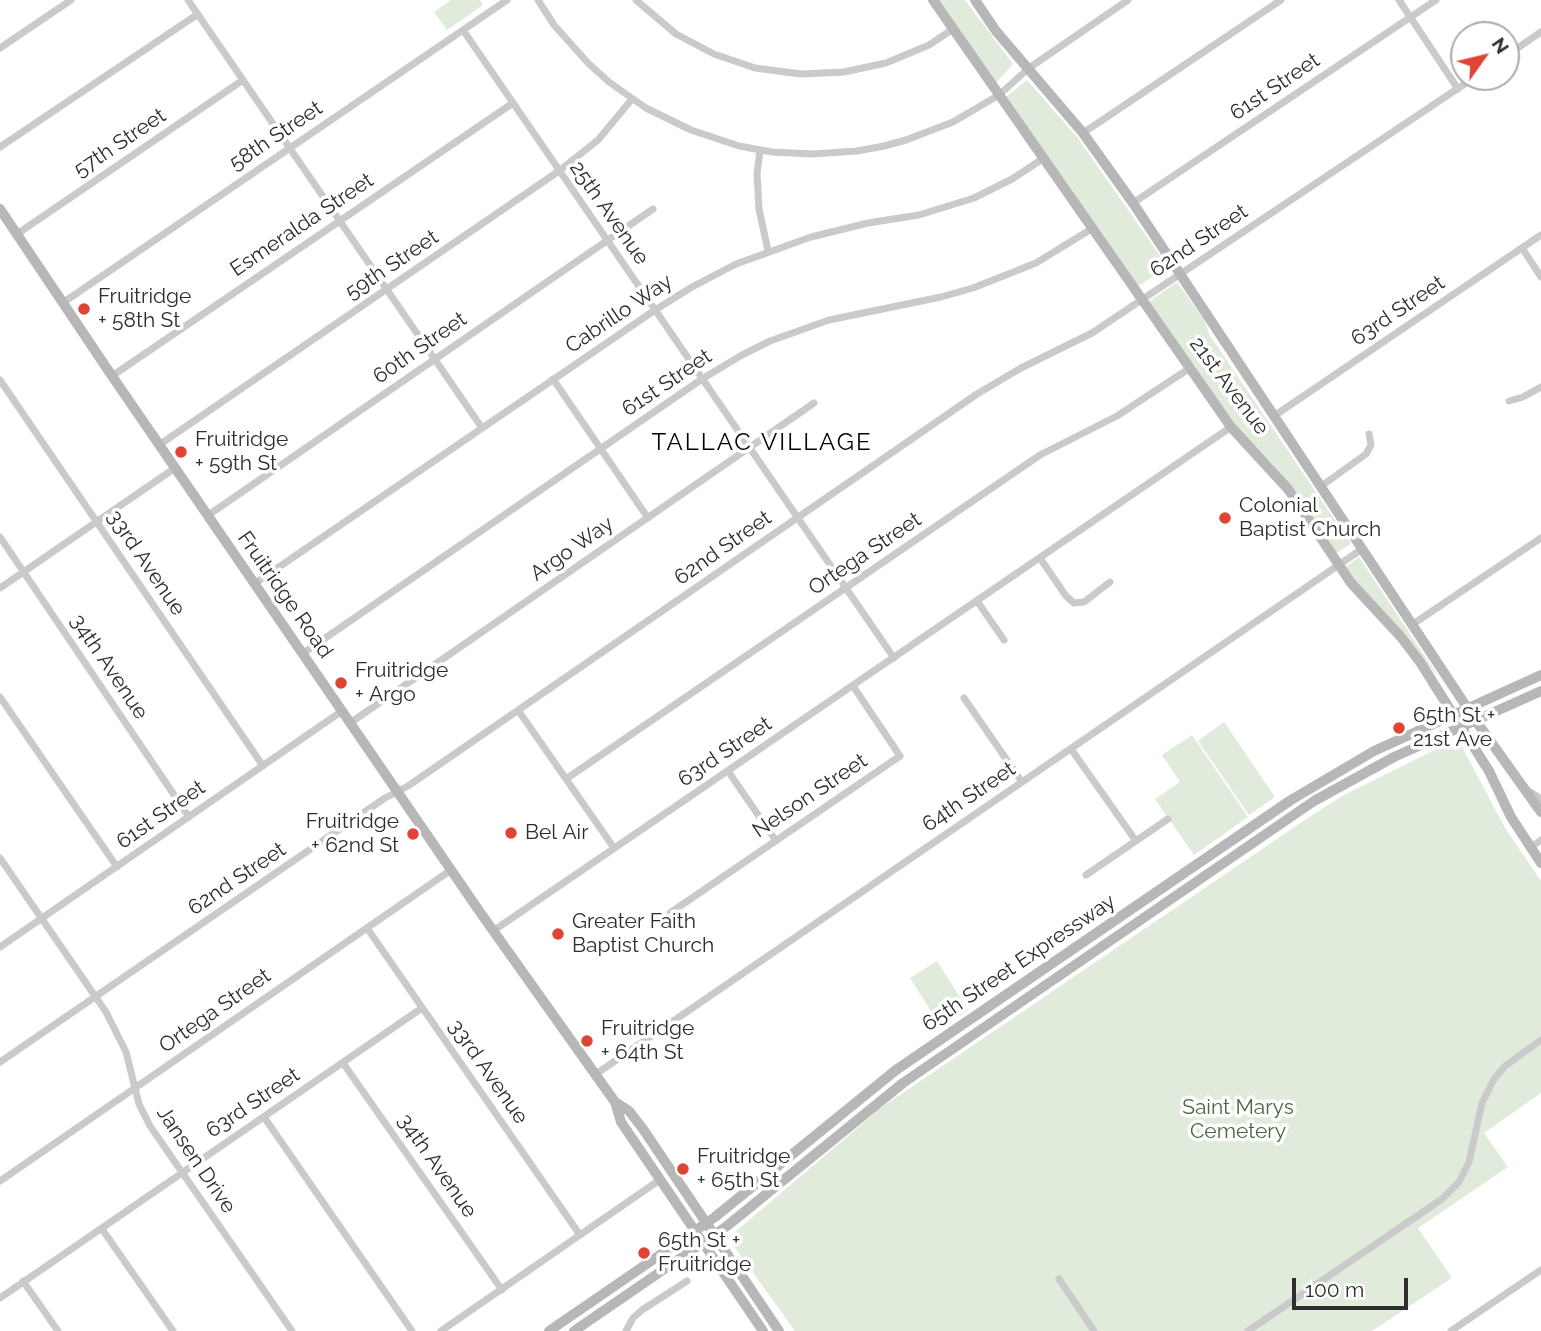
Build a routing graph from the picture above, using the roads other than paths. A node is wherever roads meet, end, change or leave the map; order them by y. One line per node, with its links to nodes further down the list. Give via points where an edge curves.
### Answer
1 (71, 0): 18 (street)
2 (188, 0): 12 (street)
3 (507, 0): 15 (street, 58th Street)
4 (538, 0): 24 (street, via 582,56)
5 (636, 0): 14 (street, via 676,34 714,54 755,68 801,74 844,72 886,63)
6 (933, 0): 14 (main road, 21st Avenue)
7 (1128, 0): 19 (street)
8 (1281, 0): 26 (street)
9 (1399, 0): 13 (street)
10 (1436, 0): 13 (street, 61st Street)
11 (977, 1): 19 (main road, 21st Avenue, via 996,32)
12 (198, 13): 21 (street); 27 (street)
13 (1410, 17): 20 (street); 32 (street, 61st Street)
14 (953, 29): 23 (main road, 21st Avenue)
15 (463, 30): 25 (street, 25th Avenue); 28 (street, 58th Street)
16 (1541, 32): 17 (street)
17 (1520, 46)
18 (0, 48)
19 (1029, 68): 23 (street); 26 (main road, 21st Avenue)
20 (1450, 77)
21 (243, 80): 28 (street); 37 (street, 57th Street)
22 (1455, 91): 42 (street, 62nd Street)
23 (999, 95): 29 (street, via 953,122 884,146 834,153); 30 (main road, 21st Avenue)
24 (632, 99): 29 (street, via 691,130); 31 (street, 59th Street, via 598,140)
25 (513, 103): 31 (street, 25th Avenue); 35 (street, Esmeralda Street)
26 (1083, 133): 32 (main road, 21st Avenue)
27 (0, 147)
28 (290, 148): 35 (street); 46 (street, 58th Street)
29 (760, 150): 41 (street, via 757,191)
30 (1044, 158): 36 (main road, 21st Avenue); 41 (street, Cabrillo Way, via 994,189 955,205 839,229)
31 (559, 171): 39 (street, 25th Avenue); 44 (street, 59th Street)
32 (1133, 203): 42 (main road, 21st Avenue)
33 (0, 209): 37 (main road, Fruitridge Road)
34 (653, 209): 39 (street, 60th Street)
35 (340, 220): 44 (street); 50 (street, Esmeralda Street)
36 (1093, 228): 45 (main road, 21st Avenue); 52 (street, 61st Street, via 1066,247 1005,276 940,297 860,312 799,330)
37 (17, 234): 46 (main road, Fruitridge Road)
38 (1541, 235): 40 (street, 63rd Street)
39 (607, 241): 47 (street, 25th Avenue); 48 (street, 60th Street)
40 (1522, 248): 43 (street); 57 (street, 63rd Street)
41 (768, 251): 47 (street, Cabrillo Way)
42 (1181, 274): 45 (street, 62nd Street); 57 (main road, 21st Avenue)
43 (1541, 277)
44 (387, 289): 48 (street); 61 (street, 59th Street)
45 (1142, 299): 49 (main road, 21st Avenue); 68 (street, 62nd Street, via 1092,333 998,381)
46 (64, 302): 50 (main road, Fruitridge Road)
47 (654, 310): 51 (street, Cabrillo Way); 52 (street, 25th Avenue)
48 (435, 359): 59 (street); 66 (street, 60th Street)
49 (1190, 368): 58 (main road, 21st Avenue); 79 (street, Ortega Street, via 1117,416 1040,456)
50 (112, 376): 61 (main road, Fruitridge Road)
51 (554, 379): 59 (street, Cabrillo Way); 63 (street)
52 (702, 379): 62 (street, 25th Avenue); 63 (street, 61st Street)
53 (0, 380): 69 (street, 33rd Avenue)
54 (1541, 387): 55 (street)
55 (1509, 401)
56 (814, 404): 62 (street, Argo Way)
57 (1274, 416): 65 (main road, 21st Avenue)
58 (1231, 427): 73 (street, 63rd Street); 74 (main road, 21st Avenue, via 1288,488)
59 (482, 428): 77 (street, Cabrillo Way)
60 (1369, 434): 65 (street, via 1371,445 1366,454)
61 (159, 445): 64 (main road, Fruitridge Road)
62 (750, 448): 67 (street, Argo Way); 68 (street, 25th Avenue)
63 (601, 449): 67 (street); 83 (street, 61st Street)
64 (175, 468): 66 (main road, Fruitridge Road); 69 (street)
65 (1320, 487): 72 (main road, 21st Avenue)
66 (208, 516): 77 (main road, Fruitridge Road)
67 (648, 518): 95 (street, Argo Way)
68 (797, 518): 79 (street, 25th Avenue); 91 (street, 62nd Street)
69 (97, 522): 75 (street); 98 (street, 33rd Avenue)
70 (0, 537): 75 (street, 34th Avenue)
71 (1541, 538): 81 (street)
72 (1362, 549): 74 (street, 64th Street); 81 (main road, 21st Avenue)
73 (1040, 558): 76 (street, via 1074,603 1084,602); 80 (street, 63rd Street)
74 (1339, 566): 93 (main road, 21st Avenue, via 1401,636); 97 (street, 64th Street)
75 (24, 572): 78 (street); 106 (street, 34th Avenue)
76 (1110, 582)
77 (254, 584): 83 (main road, Fruitridge Road)
78 (0, 588)
79 (846, 588): 84 (street, 25th Avenue); 100 (street, Ortega Street)
80 (977, 601): 82 (street); 84 (street, 63rd Street)
81 (1413, 625): 90 (main road, 21st Avenue)
82 (1004, 640)
83 (302, 654): 92 (main road, Fruitridge Road)
84 (894, 658): 86 (street, 63rd Street)
85 (1541, 675): 90 (main road, 65th Street Expressway)
86 (853, 686): 99 (street, 63rd Street); 109 (street, Nelson Street, via 900,756)
87 (1541, 691): 94 (main road, 65th Street Expressway)
88 (0, 697): 115 (street)
89 (964, 698): 101 (street)
90 (1468, 708): 93 (main road, 65th Street Expressway); 94 (main road, 21st Avenue)
91 (517, 710): 100 (street); 103 (street, 62nd Street)
92 (342, 711): 95 (main road, Fruitridge Road); 98 (street, 61st Street)
93 (1452, 715): 96 (main road, 21st Avenue); 135 (main road, 65th Street Expressway, via 1374,751 1280,808 896,1070)
94 (1476, 721): 96 (main road, 65th Street Expressway); 102 (main road, 21st Avenue)
95 (350, 723): 103 (main road, Fruitridge Road)
96 (1461, 728): 111 (main road, 21st Avenue); 138 (main road, 65th Street Expressway, via 1384,762 1303,809 903,1083)
97 (1071, 749): 101 (street, 64th Street); 110 (street)
98 (263, 766): 106 (street, 61st Street)
99 (728, 771): 109 (street); 112 (street, 63rd Street)
100 (566, 779): 112 (street)
101 (1023, 782): 128 (street, 64th Street)
102 (1524, 787): 104 (street); 105 (main road, 21st Avenue)
103 (397, 792): 116 (main road, Fruitridge Road); 123 (street, 62nd Street)
104 (1541, 799)
105 (1541, 812)
106 (189, 817): 115 (street, 61st Street)
107 (1168, 819): 110 (street)
108 (1541, 840): 111 (street)
109 (776, 841): 118 (street, Nelson Street)
110 (1136, 841): 117 (street)
111 (1531, 848): 114 (main road, 21st Avenue)
112 (614, 849): 121 (street, 63rd Street)
113 (0, 858): 119 (street, Jansen Drive)
114 (1541, 863)
115 (117, 867): 119 (street, 61st Street)
116 (451, 870): 120 (street, Ortega Street); 121 (main road, Fruitridge Road)
117 (1086, 875)
118 (670, 913)
119 (41, 918): 122 (street, 61st Street); 123 (street, Jansen Drive)
120 (367, 928): 124 (street, 33rd Avenue); 129 (street, Ortega Street)
121 (493, 931): 128 (main road, Fruitridge Road)
122 (0, 947)
123 (96, 997): 126 (street, 62nd Street); 129 (street, Jansen Drive, via 118,1034)
124 (422, 1008): 127 (street, 63rd Street); 139 (street, 33rd Avenue)
125 (1541, 1040): 159 (street, via 1494,1079 1482,1103 1469,1163 1448,1194)
126 (0, 1062)
127 (343, 1063): 131 (street, 63rd Street); 145 (street, 34th Avenue)
128 (596, 1074): 130 (main road, Fruitridge Road)
129 (136, 1087): 132 (street, Jansen Drive, via 144,1116); 134 (street, Ortega Street)
130 (615, 1102): 133 (main road, Fruitridge Road, via 621,1122); 135 (main road, Fruitridge Road, via 629,1111)
131 (264, 1117): 132 (street, 63rd Street); 150 (street)
132 (183, 1172): 136 (street, 63rd Street); 149 (street, Jansen Drive)
133 (661, 1179): 137 (main road, Fruitridge Road); 139 (street)
134 (0, 1181)
135 (707, 1223): 137 (main road, 65th Street Expressway); 138 (main road, Fruitridge Road)
136 (102, 1229): 143 (street, 63rd Street); 148 (street)
137 (696, 1230): 140 (main road, Fruitridge Road); 152 (main road, 65th Street Expressway)
138 (715, 1234): 140 (main road, 65th Street Expressway); 157 (main road, Fruitridge Road)
139 (580, 1235): 145 (street)
140 (704, 1242): 153 (main road, 65th Street Expressway); 156 (main road, Fruitridge Road)
141 (1541, 1270): 160 (street)
142 (1059, 1279): 158 (street)
143 (23, 1281): 146 (street, 63rd Street); 147 (street)
144 (687, 1281): 155 (street, via 642,1310)
145 (502, 1290): 151 (street)
146 (0, 1298)
147 (58, 1331)
148 (173, 1331)
149 (292, 1331)
150 (412, 1331)
151 (441, 1331)
152 (549, 1331)
153 (574, 1331)
154 (617, 1331): 155 (street)
155 (625, 1331)
156 (763, 1331)
157 (779, 1331)
158 (1094, 1331)
159 (1248, 1331)
160 (1451, 1331)

